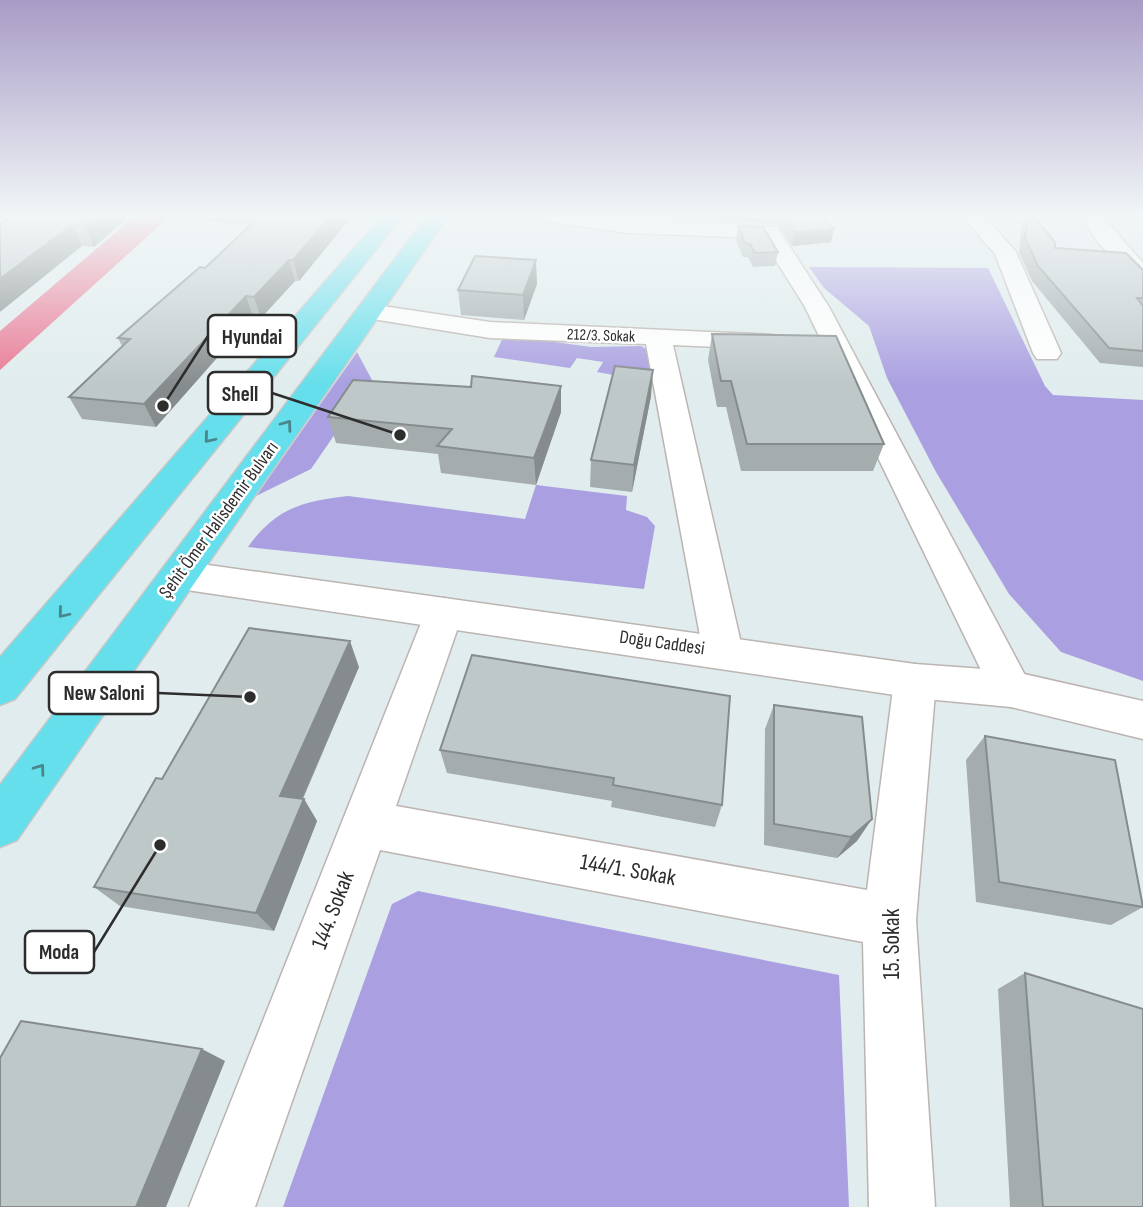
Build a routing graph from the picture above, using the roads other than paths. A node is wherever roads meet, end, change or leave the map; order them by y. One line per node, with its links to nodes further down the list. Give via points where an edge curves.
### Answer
1 (346, 272): 13 (highway, one-way to 13)
2 (398, 272): 5 (highway, Şehit Ömer Halisdemir Bulvarı)
3 (787, 272): 7 (street)
4 (1013, 272): 8 (street)
5 (369, 312): 6 (street, 212/3. Sokak, via 490,330); 9 (highway, Şehit Ömer Halisdemir Bulvarı, one-way to 5)
6 (658, 338): 7 (street, 212/3. Sokak); 11 (street)
7 (812, 342): 14 (street)
8 (1047, 353)
9 (180, 575): 10 (street, Doğu Caddesi); 16 (highway, Şehit Ömer Halisdemir Bulvarı, one-way to 9)
10 (444, 613): 11 (street, Doğu Caddesi); 17 (street, 144. Sokak)
11 (723, 652): 12 (street, Doğu Caddesi)
12 (915, 681): 14 (street, Doğu Caddesi); 18 (street, 15. Sokak)
13 (0, 687)
14 (1011, 689): 15 (street, Doğu Caddesi)
15 (1143, 720)
16 (0, 824)
17 (366, 824): 18 (street, 144/1. Sokak); 19 (street, 144. Sokak)
18 (889, 920): 20 (street, 15. Sokak)
19 (222, 1207)
20 (902, 1207)

